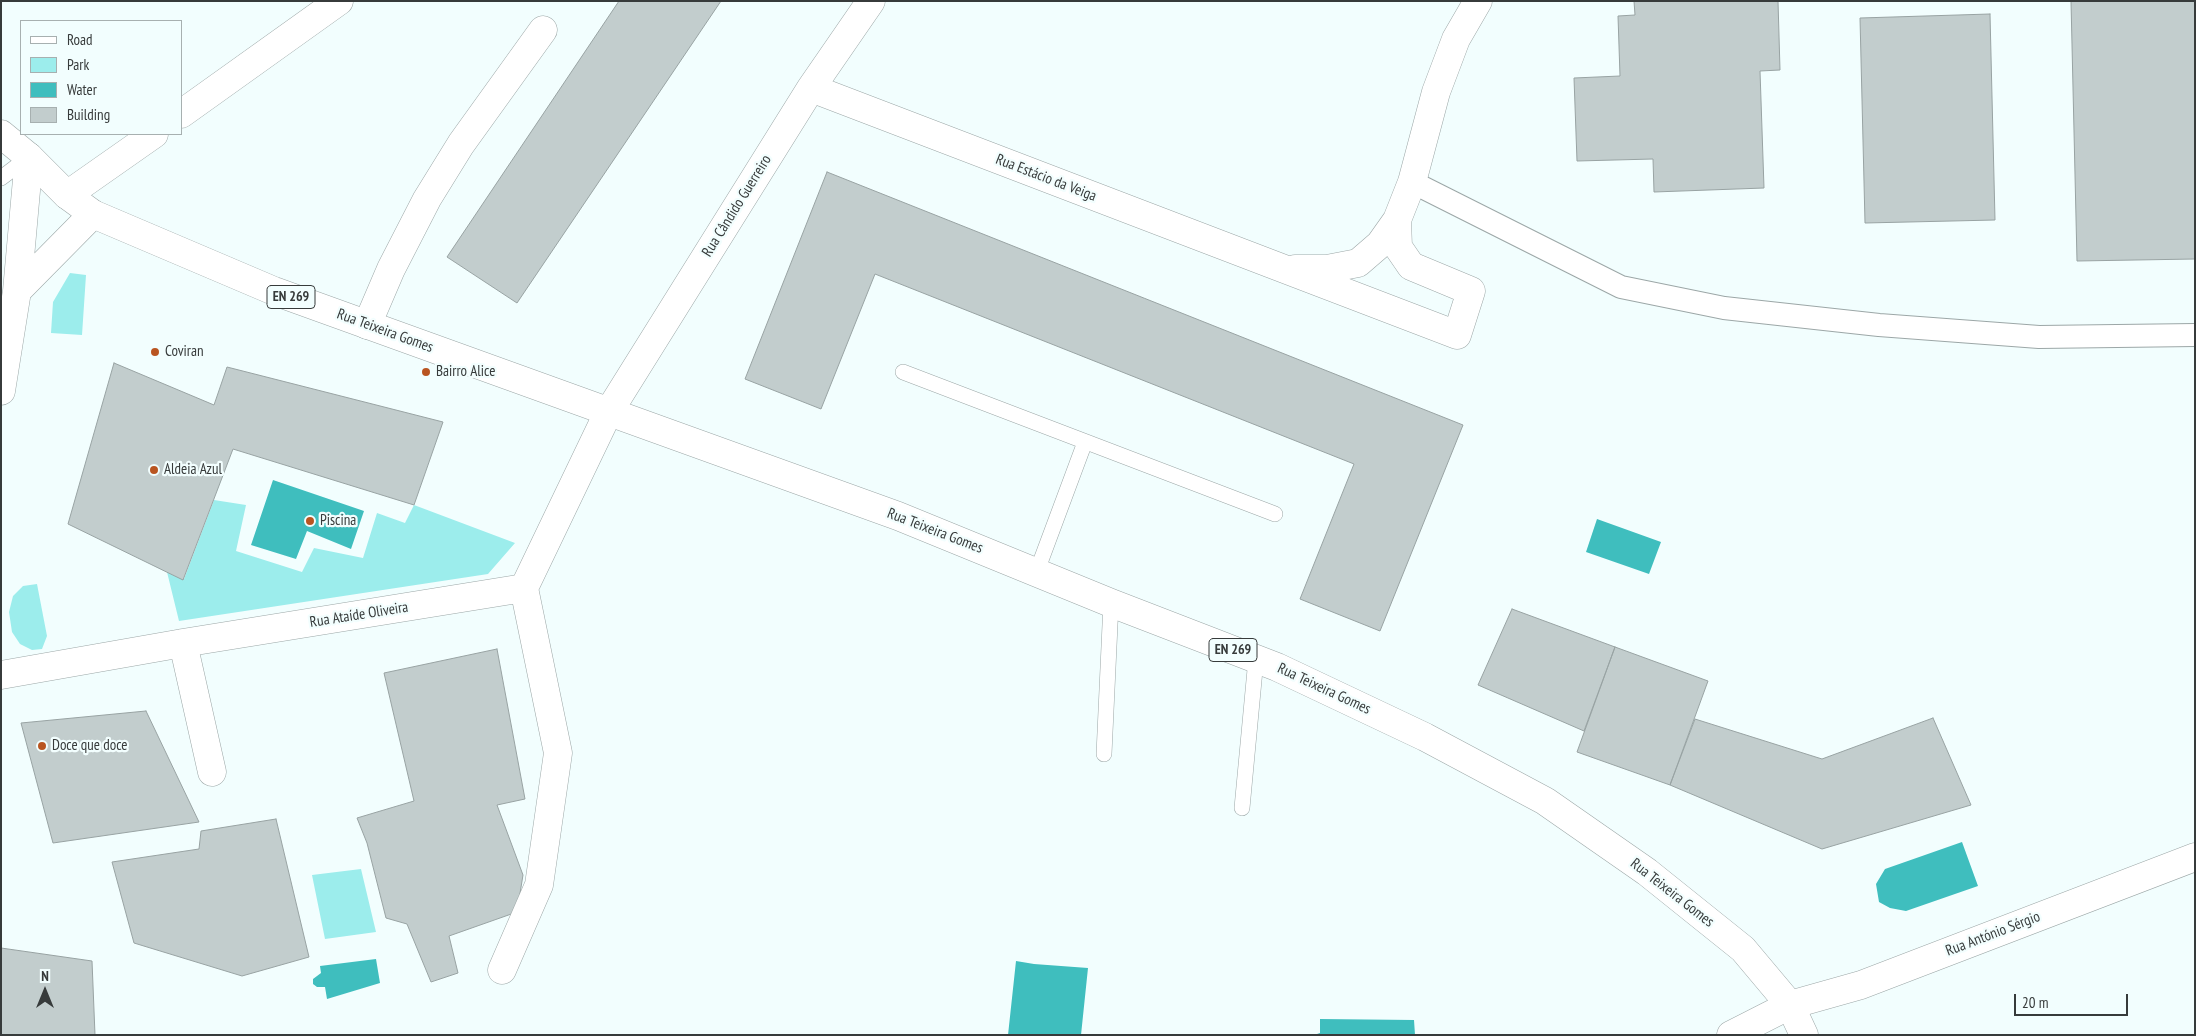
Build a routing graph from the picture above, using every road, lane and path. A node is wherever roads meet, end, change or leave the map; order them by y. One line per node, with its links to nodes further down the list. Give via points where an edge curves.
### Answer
1 (339, 1): 6 (street)
2 (870, 1): 5 (street, Rua Cândido Guerreiro)
3 (1478, 1): 11 (street, Rua Estácio da Veiga, via 1456,39 1436,92)
4 (543, 30): 17 (street, via 461,144 427,199)
5 (811, 88): 15 (street, Rua Estácio da Veiga); 21 (street, Rua Cândido Guerreiro)
6 (182, 113)
7 (1, 134): 9 (street, Rua Teixeira Gomes / EN 269)
8 (153, 135): 12 (street)
9 (29, 157): 10 (lane); 12 (street, Rua Teixeira Gomes / EN 269); 16 (street)
10 (1, 178)
11 (1412, 182): 14 (street, Rua Estácio da Veiga); 18 (street, via 1621,287 1724,308 2039,337)
12 (67, 196): 13 (street, Rua Teixeira Gomes / EN 269)
13 (93, 214): 16 (street); 17 (street, Rua Teixeira Gomes / EN 269, via 274,291)
14 (1396, 220): 15 (street, Rua Estácio da Veiga, via 1380,244 1358,262 1327,269); 15 (street, Rua Estácio da Veiga, via 1398,247 1411,266 1471,291 1457,335)
15 (1282, 269)
16 (17, 291): 20 (street)
17 (367, 324): 21 (street, Rua Teixeira Gomes / EN 269)
18 (2195, 335)
19 (903, 372): 22 (lane)
20 (1, 391)
21 (608, 412): 24 (street, Rua Teixeira Gomes / EN 269, via 898,516); 25 (street)
22 (1085, 442): 23 (lane); 24 (lane)
23 (1275, 514)
24 (1037, 571): 26 (street, Rua Teixeira Gomes / EN 269)
25 (524, 588): 27 (street, Rua Ataíde Oliveira); 34 (street, via 558,753 539,885)
26 (1111, 603): 28 (street, Rua Teixeira Gomes / EN 269); 30 (lane)
27 (184, 643): 29 (street, Rua Ataíde Oliveira); 31 (street)
28 (1256, 659): 32 (lane); 35 (street, Rua Teixeira Gomes / EN 269, via 1426,737 1545,801 1647,872 1743,949)
29 (1, 675)
30 (1104, 754)
31 (212, 772)
32 (1242, 808)
33 (2195, 857): 35 (street, Rua António Sérgio, via 1861,985)
34 (502, 970)
35 (1790, 1005): 36 (street, Rua António Sérgio); 37 (street, Rua Teixeira Gomes / EN 269)
36 (1731, 1035)
37 (1804, 1035)

